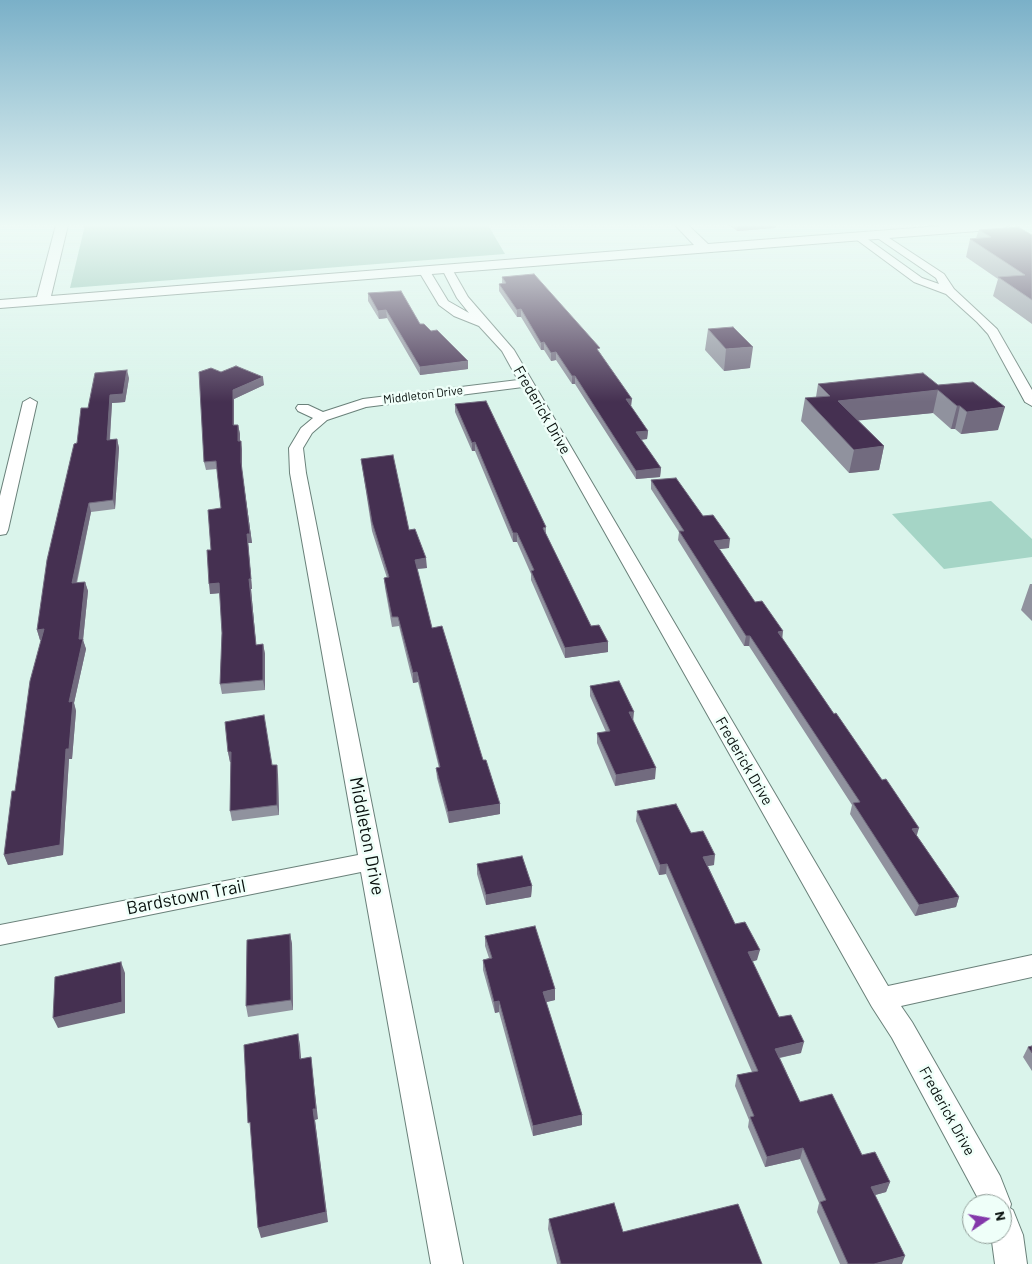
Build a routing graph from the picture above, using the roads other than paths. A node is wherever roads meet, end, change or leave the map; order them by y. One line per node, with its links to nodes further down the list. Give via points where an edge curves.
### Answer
1 (47, 284): 8 (street)
2 (246, 284): 8 (street)
3 (432, 284): 10 (street, Frederick Drive, via 443,303)
4 (455, 284): 10 (street, Frederick Drive)
5 (929, 284): 7 (street)
6 (945, 284): 7 (street)
7 (950, 292): 13 (street, via 993,332)
8 (43, 300): 9 (street)
9 (0, 304)
10 (484, 324): 11 (street, Frederick Drive, via 508,350)
11 (526, 383): 15 (street, Middleton Drive, via 363,403); 22 (street, Frederick Drive)
12 (30, 402): 16 (street)
13 (1032, 402)
14 (303, 408): 15 (street)
15 (322, 417): 19 (street, Middleton Drive, via 306,431 296,448 298,474)
16 (16, 468): 17 (street); 18 (street)
17 (0, 470)
18 (0, 530)
19 (372, 861): 20 (street, Bardstown Trail); 25 (street, Middleton Drive)
20 (0, 935)
21 (1032, 966): 22 (street)
22 (881, 999): 23 (street, Frederick Drive, via 902,1030)
23 (992, 1194)
24 (1008, 1244): 26 (street)
25 (447, 1264)
26 (1011, 1264)

